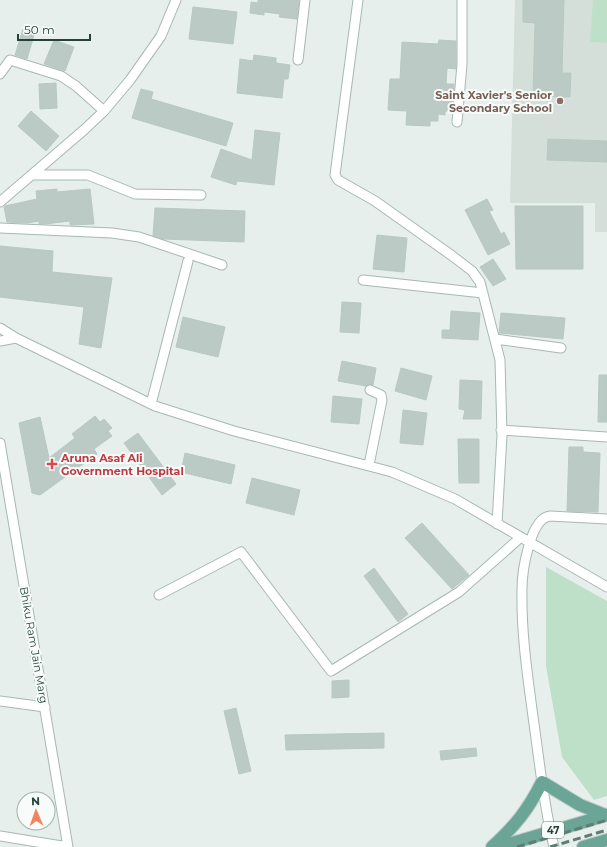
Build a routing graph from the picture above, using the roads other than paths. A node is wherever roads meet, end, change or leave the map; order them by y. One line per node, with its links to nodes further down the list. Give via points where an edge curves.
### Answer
1 (176, 0): 7 (street, via 161,36)
2 (305, 0): 5 (street)
3 (358, 0): 16 (street, via 334,171 336,177 472,271 480,282)
4 (462, 0): 8 (street, via 462,64)
5 (298, 60)
6 (0, 74): 7 (street, via 10,60 61,76)
7 (104, 112): 9 (street)
8 (457, 122)
9 (33, 175): 10 (street, via 88,175 135,194); 11 (street)
10 (201, 195)
11 (0, 202)
12 (0, 228): 14 (street, via 112,233 139,237)
13 (188, 260): 23 (street)
14 (222, 265)
15 (363, 280): 16 (street)
16 (483, 293): 19 (street)
17 (0, 328): 18 (street)
18 (16, 338): 20 (street); 23 (street)
19 (495, 339): 21 (street); 24 (street, via 500,366)
20 (0, 341)
21 (561, 348)
22 (370, 390): 27 (street, via 381,395 382,400)
23 (151, 404): 27 (street, via 234,431)
24 (501, 430): 25 (street); 29 (street)
25 (607, 437)
26 (0, 443): 35 (street, Bhiku Ram Jain Marg)
27 (369, 465): 29 (street, via 455,499)
28 (607, 519): 31 (street, via 547,517 534,531)
29 (498, 524): 30 (street)
30 (521, 537): 31 (street); 33 (street, via 459,592 331,671 241,552)
31 (530, 542): 32 (street); 36 (street, via 523,570 522,588 525,656)
32 (607, 587)
33 (159, 596)
34 (0, 701): 35 (street)
35 (45, 707): 41 (street, Bhiku Ram Jain Marg)
36 (542, 782): 37 (main road, via 580,805); 38 (street); 42 (main road, via 531,805 518,822)
37 (606, 815): 38 (main road, 47)
38 (550, 831): 43 (main road, 47); 44 (street)
39 (0, 836): 41 (street)
40 (601, 843): 45 (main road)
41 (68, 847)
42 (492, 847)
43 (499, 847)
44 (554, 847)
45 (583, 847)

